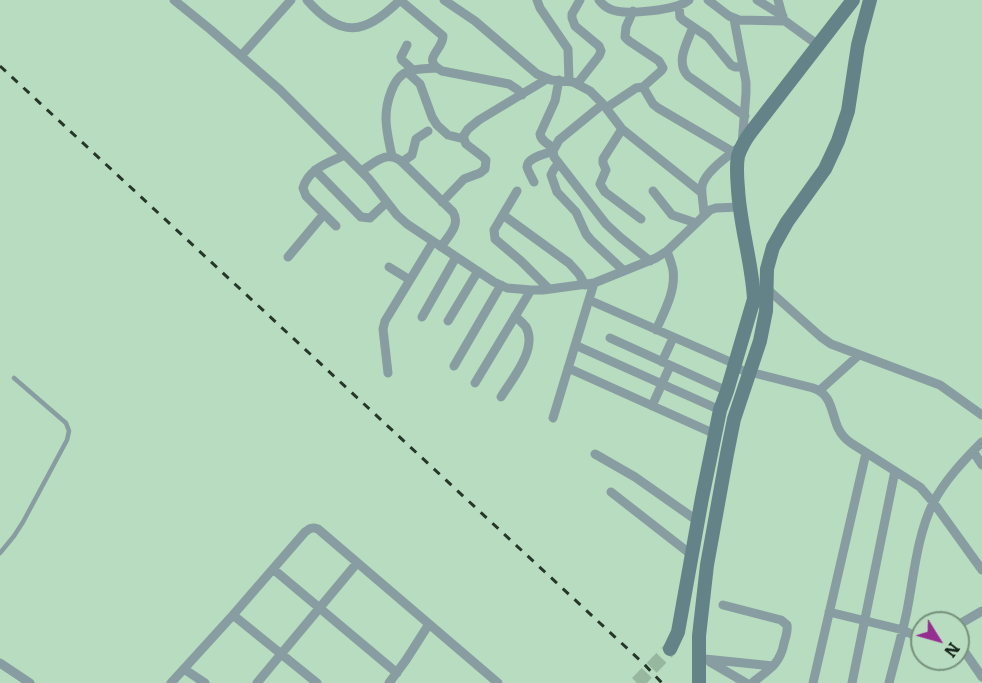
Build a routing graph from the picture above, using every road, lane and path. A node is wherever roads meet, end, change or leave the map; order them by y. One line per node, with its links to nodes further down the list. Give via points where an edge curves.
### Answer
1 (174, 0): 21 (street)
2 (291, 0): 21 (street)
3 (307, 0): 23 (street, via 339,27 356,28 387,13 400,0 443,36 443,44 432,58)
4 (444, 0): 25 (street)
5 (537, 0): 26 (street, via 568,49)
6 (580, 0): 26 (street, via 572,14 573,22 601,51)
7 (599, 0): 15 (street, via 611,10)
8 (689, 0): 14 (street)
9 (708, 0): 16 (street)
10 (757, 0): 17 (street)
11 (778, 0): 17 (street)
12 (870, 0): 133 (main road, bridge, via 858,45 848,111 838,141 825,169 773,247 767,269 766,311 760,341 734,418 707,565 699,636)
13 (852, 1): 20 (main road)
14 (679, 6): 15 (street); 18 (street, via 680,17)
15 (633, 11): 27 (street, via 626,37 663,68)
16 (734, 19): 17 (street); 22 (street)
17 (784, 19): 20 (street)
18 (693, 27): 22 (street, via 708,37 727,62); 30 (street, via 682,57 683,69)
19 (407, 45): 24 (street, via 401,57)
20 (818, 45): 34 (main road)
21 (242, 56): 36 (street)
22 (743, 67): 30 (street)
23 (436, 68): 24 (street); 28 (street, via 508,84)
24 (410, 71): 33 (street, via 420,84 437,125 448,135); 37 (street, via 397,80 387,109)
25 (547, 79): 26 (street); 28 (street)
26 (568, 82): 29 (street, via 590,91); 35 (street, via 540,134)
27 (643, 87): 29 (street); 34 (street, via 658,108)
28 (522, 95): 33 (street, via 473,124)
29 (604, 106): 31 (street); 35 (street, via 559,140)
30 (745, 116): 34 (street)
31 (622, 129): 45 (street, via 603,159 606,170 600,184); 46 (street)
32 (428, 131): 38 (street, via 416,140 412,155)
33 (464, 140): 49 (street, via 486,160 485,169 464,179)
34 (737, 149): 46 (street, via 710,172); 50 (main road)
35 (553, 150): 39 (street); 42 (street, via 528,163)
36 (345, 155): 40 (street); 41 (street)
37 (392, 156): 38 (street); 41 (street)
38 (402, 162): 49 (street)
39 (558, 164): 47 (street); 64 (street, via 551,175 557,192 576,212 586,234)
40 (315, 170): 48 (street, via 361,218 370,218); 51 (street, via 303,188)
41 (361, 171): 48 (street)
42 (534, 182)
43 (517, 191): 52 (street)
44 (653, 191): 55 (street, via 672,215)
45 (605, 192): 47 (street); 54 (street)
46 (702, 193): 53 (street)
47 (588, 201): 61 (street, via 612,231)
48 (387, 202): 57 (street, via 407,224)
49 (442, 202): 57 (street, via 456,216 456,222)
50 (739, 207): 53 (street, via 716,208); 65 (main road)
51 (324, 214): 56 (street); 59 (street)
52 (502, 215): 67 (street, via 569,263); 69 (street, via 494,230 495,239)
53 (704, 215): 55 (street)
54 (641, 219)
55 (696, 224): 58 (street)
56 (336, 226)
57 (437, 244): 60 (street); 66 (street)
58 (667, 251): 61 (street); 75 (street, via 673,270 672,284)
59 (288, 257)
60 (456, 257): 63 (street); 73 (street)
61 (650, 261): 64 (street)
62 (389, 267): 66 (street)
63 (478, 271): 68 (street); 74 (street)
64 (624, 272): 67 (street)
65 (751, 276): 79 (street, via 831,344); 82 (main road, via 754,299)
66 (410, 280): 84 (street, via 383,329)
67 (589, 284): 69 (street); 71 (street)
68 (501, 285): 70 (street); 81 (street)
69 (549, 289): 70 (street)
70 (531, 290): 72 (street)
71 (589, 300): 75 (street); 78 (street)
72 (515, 316): 86 (street); 90 (street, via 527,329 529,345)
73 (422, 317)
74 (448, 321)
75 (656, 330): 77 (street)
76 (610, 338): 80 (street)
77 (673, 338): 80 (street); 82 (street)
78 (575, 345): 83 (street); 87 (street)
79 (859, 355): 88 (street); 93 (street, via 940,385)
80 (666, 364): 87 (street); 89 (street)
81 (454, 366)
82 (734, 366): 88 (street); 89 (main road)
83 (568, 368): 91 (street); 94 (street)
84 (388, 373)
85 (14, 378): 105 (lane, via 66,423 69,431 23,522)
86 (475, 383)
87 (662, 384): 91 (street); 92 (street)
88 (820, 390): 98 (street, via 828,398 843,437)
89 (727, 391): 92 (main road)
90 (501, 397)
91 (652, 406): 95 (street)
92 (720, 410): 95 (main road)
93 (982, 415)
94 (553, 418)
95 (715, 434): 104 (main road)
96 (982, 442): 97 (street)
97 (973, 451): 100 (street); 103 (street)
98 (867, 453): 101 (street); 112 (street)
99 (595, 454): 104 (street)
100 (982, 465)
101 (895, 471): 103 (street, via 920,487); 114 (street)
102 (611, 492): 106 (street)
103 (933, 502): 109 (street); 116 (street, via 920,539)
104 (699, 522): 106 (main road)
105 (0, 552)
106 (693, 555): 118 (main road, via 678,632)
107 (357, 563): 108 (street, via 314,527); 111 (street); 115 (street)
108 (273, 569): 111 (street); 113 (street)
109 (982, 570)
110 (723, 605): 122 (street, via 785,622 782,654)
111 (320, 609): 119 (street); 124 (street)
112 (829, 612): 114 (street); 136 (street)
113 (233, 615): 119 (street); 123 (street)
114 (866, 621): 116 (street); 137 (street)
115 (429, 624): 124 (street); 132 (street)
116 (903, 630): 117 (street); 138 (street)
117 (910, 633)
118 (670, 649)
119 (281, 655): 129 (street); 130 (street)
120 (970, 660): 125 (street)
121 (0, 663): 126 (street)
122 (773, 666): 134 (street, via 705,659); 135 (street)
123 (184, 669): 127 (street); 128 (street)
124 (397, 673): 131 (street)
125 (982, 677)
126 (30, 683)
127 (171, 683)
128 (206, 683)
129 (257, 683)
130 (317, 683)
131 (389, 683)
132 (498, 683)
133 (699, 683)
134 (746, 683)
135 (752, 683)
136 (813, 683)
137 (852, 683)
138 (889, 683)

